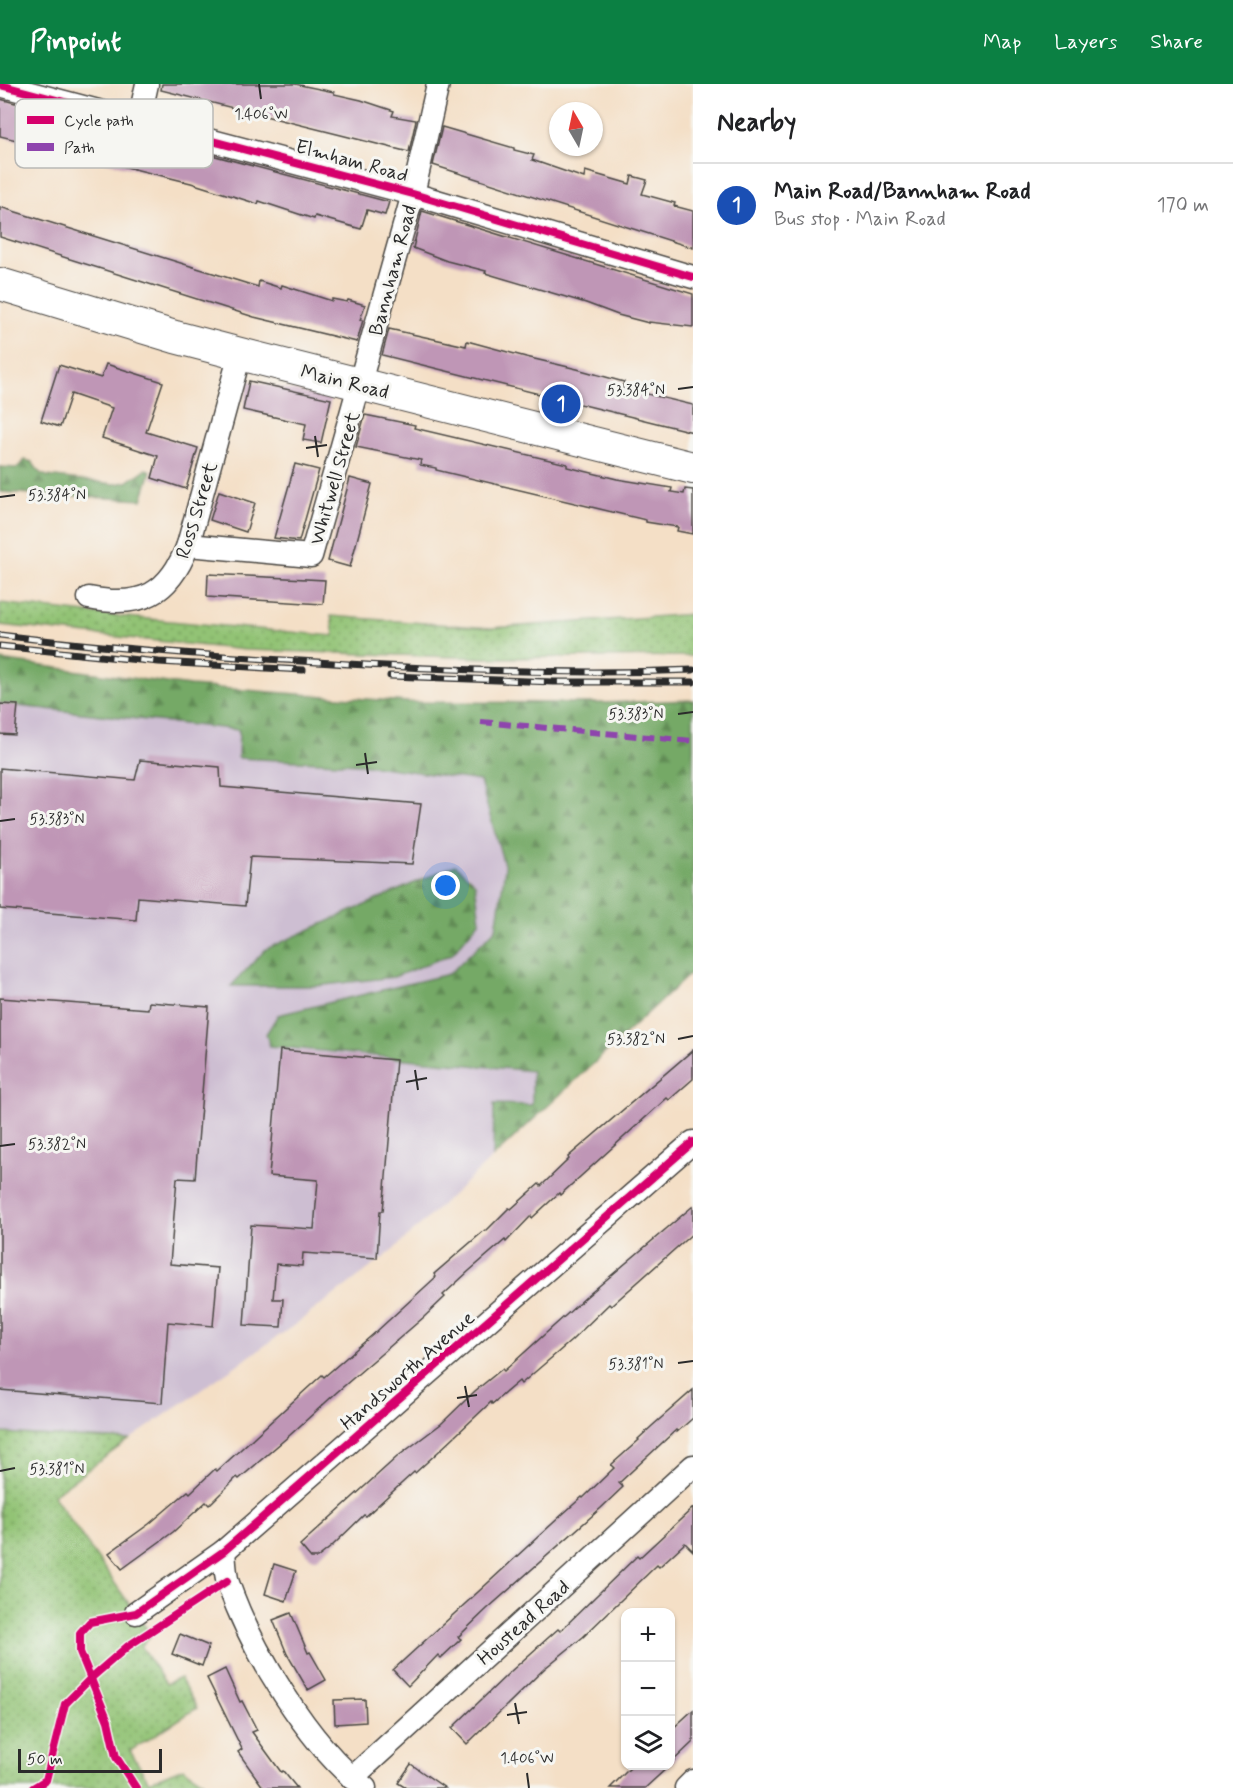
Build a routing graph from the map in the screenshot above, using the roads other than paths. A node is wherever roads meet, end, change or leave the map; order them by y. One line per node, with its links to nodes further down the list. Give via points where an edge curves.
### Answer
1 (147, 84): 5 (street)
2 (438, 84): 7 (street, Bannham Road)
3 (0, 85): 4 (street, Elmham Road)
4 (56, 99)
5 (144, 99)
6 (213, 140): 7 (street, Elmham Road)
7 (413, 194): 8 (street, Elmham Road); 11 (street, Bannham Road)
8 (693, 276)
9 (0, 284): 10 (main road, Main Road)
10 (240, 354): 11 (main road, Main Road); 13 (street, Ross Street)
11 (360, 385): 12 (main road, Main Road); 13 (street, Whitwell Street, via 311,556)
12 (693, 468)
13 (188, 545): 14 (street, Ross Street, via 180,566 162,587 141,599 114,603)
14 (89, 598)
15 (693, 1142): 17 (street, Handsworth Avenue)
16 (693, 1466): 20 (street, Houstead Road)
17 (224, 1551): 18 (street, Handsworth Avenue); 20 (street, via 228,1581 272,1676 317,1741)
18 (136, 1614)
19 (693, 1781): 21 (street)
20 (359, 1783)
21 (686, 1788)

